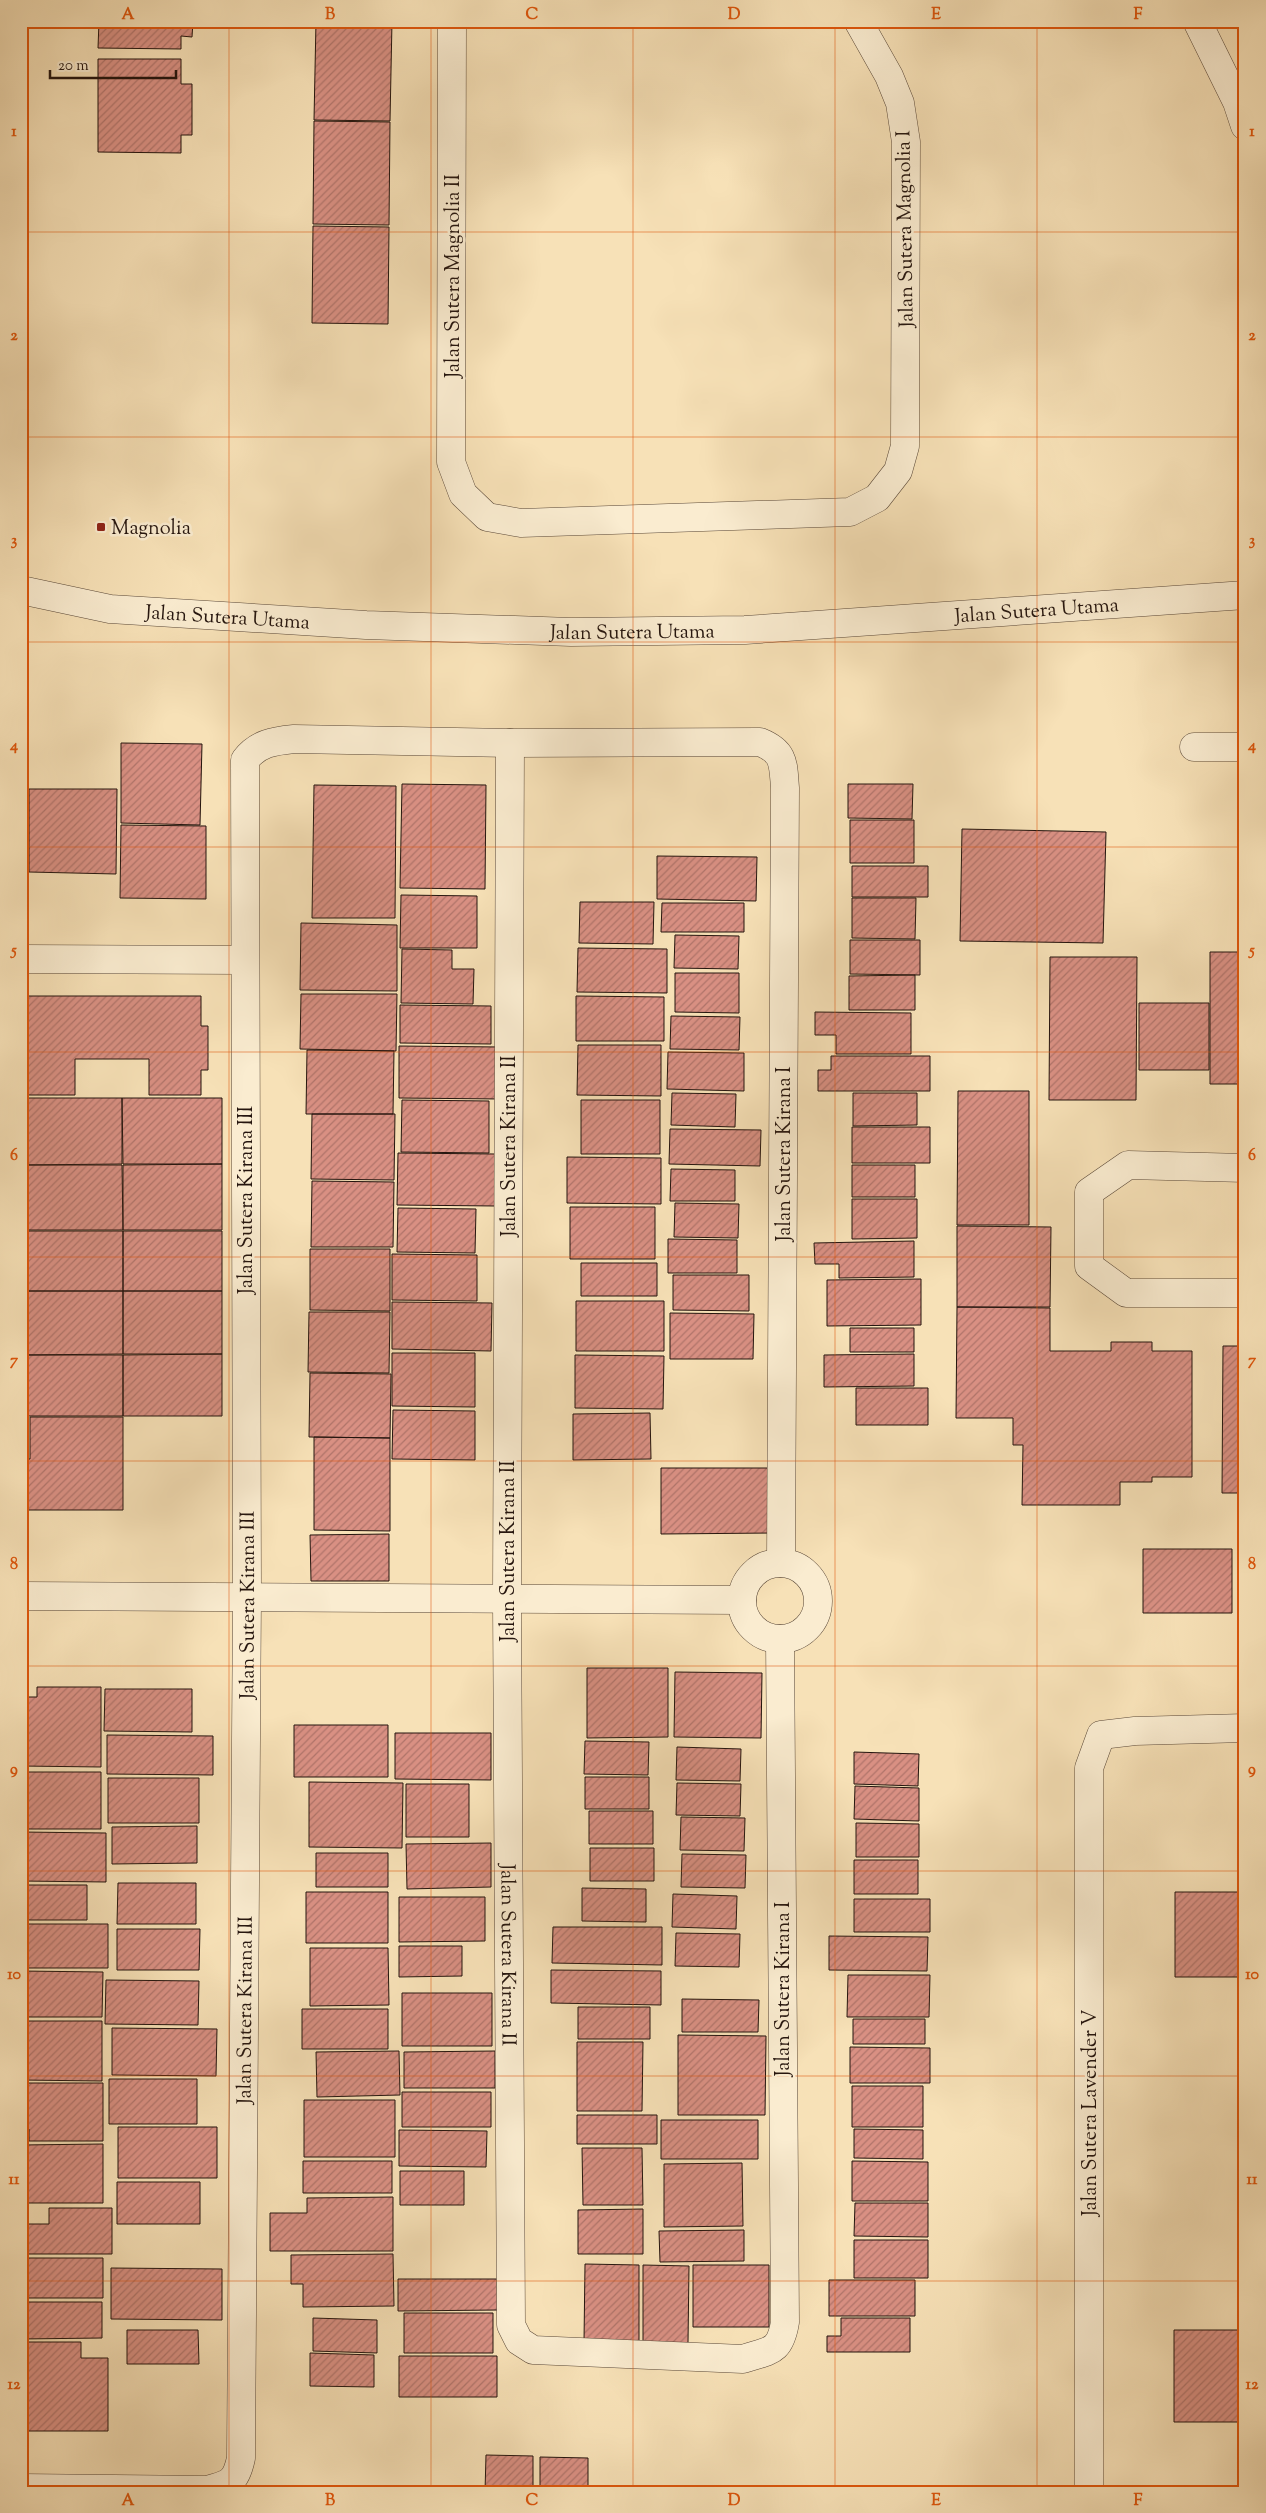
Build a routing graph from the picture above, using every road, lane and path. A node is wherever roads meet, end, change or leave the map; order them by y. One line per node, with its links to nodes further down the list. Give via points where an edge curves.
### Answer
1 (452, 21): 5 (street, Jalan Sutera Magnolia II, via 451,462 463,494)
2 (858, 21): 5 (street, Jalan Sutera Magnolia I, via 900,103 906,142 905,446 898,471 877,498 850,512 521,523)
3 (1197, 21): 4 (street, via 1237,102)
4 (1245, 126)
5 (487, 517)
6 (21, 590): 7 (street, Jalan Sutera Utama, via 110,609 366,626 571,632 745,630)
7 (1245, 595)
8 (510, 743): 12 (street, Jalan Sutera Kirana III, via 294,739 264,744 253,750 246,760); 15 (street, Jalan Sutera Kirana I, via 760,742 774,748 783,763); 18 (street, Jalan Sutera Kirana II)
9 (1194, 747): 10 (street)
10 (1245, 747)
11 (21, 959): 12 (street)
12 (244, 960): 17 (street, Jalan Sutera Kirana III)
13 (1245, 1168): 14 (street, via 1128,1165 1088,1192 1089,1266 1126,1293)
14 (1245, 1293)
15 (780, 1562): 19 (street, via 766,1565 753,1573 745,1586); 20 (street, via 797,1567 810,1577 818,1592 817,1609 810,1625 797,1635)
16 (21, 1596): 17 (street)
17 (247, 1597): 18 (street); 23 (street, Jalan Sutera Kirana III, via 241,2458 238,2474 229,2483 207,2490)
18 (507, 1599): 19 (street); 22 (street, Jalan Sutera Kirana II, via 511,2325 519,2341 532,2350 743,2359 774,2348)
19 (742, 1600): 20 (street, via 746,1620 760,1634)
20 (780, 1639): 22 (street, Jalan Sutera Kirana I, via 785,2322)
21 (1245, 1728): 24 (street, Jalan Sutera Lavender V, via 1135,1731 1101,1736 1089,1768)
22 (782, 2339)
23 (21, 2488)
24 (1089, 2492)

